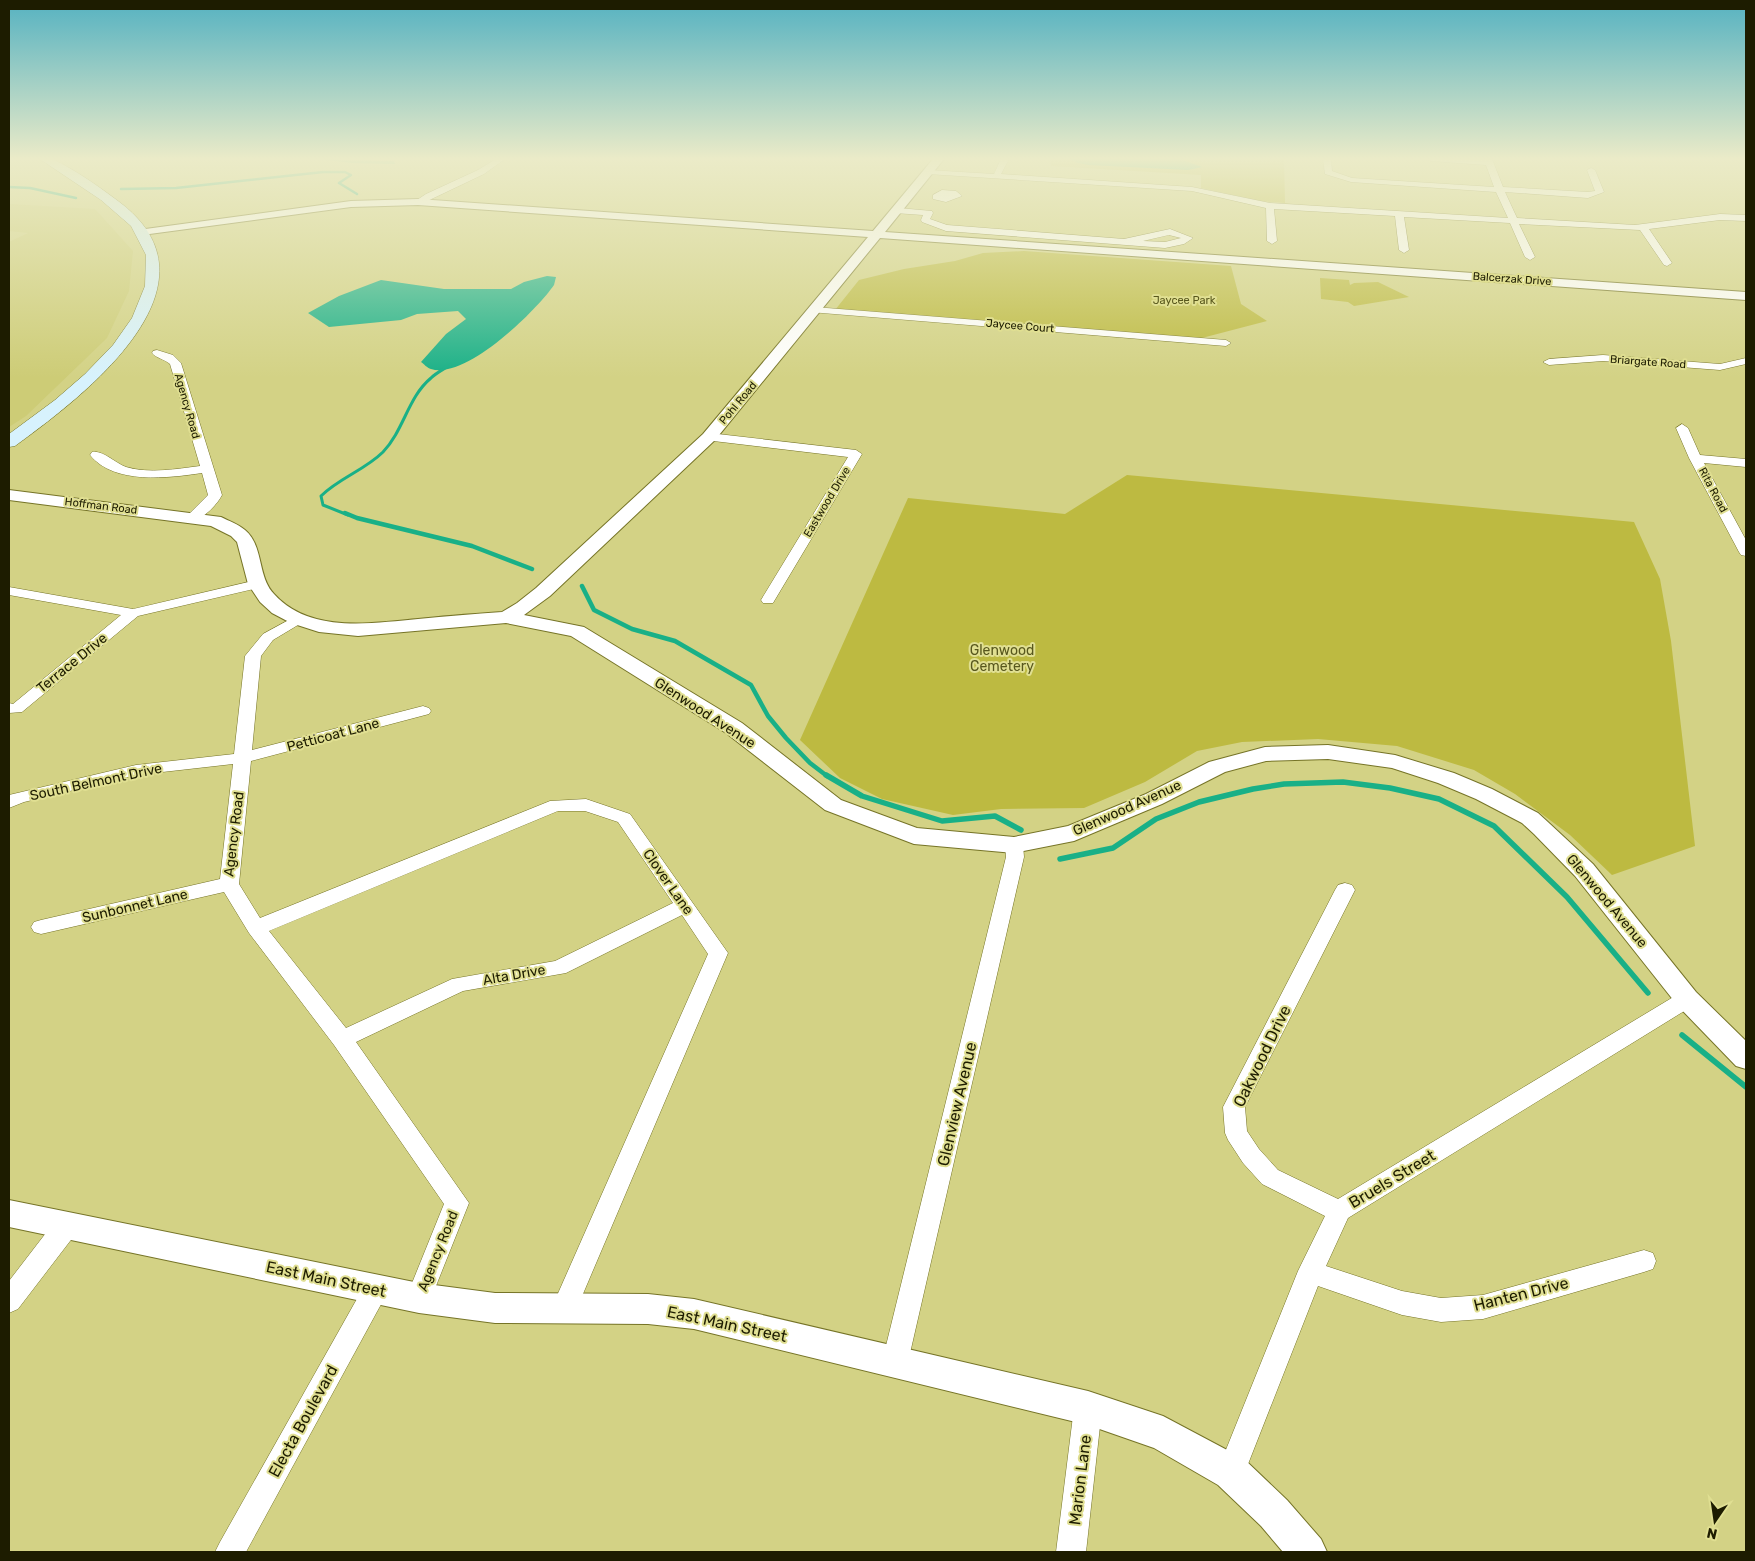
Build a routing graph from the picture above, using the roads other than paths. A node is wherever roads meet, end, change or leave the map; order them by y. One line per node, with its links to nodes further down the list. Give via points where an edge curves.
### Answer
1 (142, 232): 22 (main road, via 150,247 153,277 151,290 136,324 107,361 79,388)
2 (847, 232): 8 (street, Balcerzak Drive)
3 (995, 232): 10 (street)
4 (1271, 232): 9 (street)
5 (1402, 232): 11 (street)
6 (1519, 232): 12 (street)
7 (1646, 232): 13 (street)
8 (878, 234): 14 (street, Balcerzak Drive); 15 (street, Pohl Road)
9 (1272, 241)
10 (1123, 242): 10 (street, via 1165,245 1188,238 1170,232)
11 (1404, 250)
12 (1530, 257)
13 (1667, 263)
14 (1746, 296)
15 (814, 310): 16 (street, Jaycee Court); 21 (street, Pohl Road)
16 (1226, 343)
17 (157, 353): 26 (street, Agency Road, via 175,363)
18 (1746, 361): 19 (street, Briargate Road, via 1720,367 1603,358)
19 (1549, 362)
20 (1682, 428): 24 (street, Rita Road)
21 (709, 437): 33 (street, Eastwood Drive, via 856,454); 35 (street, Pohl Road, via 543,592)
22 (9, 442)
23 (96, 455): 26 (street, via 107,464 145,475)
24 (1696, 458): 25 (street); 29 (street, Rita Road)
25 (1746, 463)
26 (206, 469): 28 (street, Agency Road, via 215,495)
27 (9, 495): 28 (street, Hoffman Road)
28 (193, 517): 31 (street, via 215,520 245,540)
29 (1742, 537): 30 (street, Rita Road)
30 (1746, 552)
31 (257, 584): 34 (street); 36 (street, via 266,598)
32 (9, 591): 34 (street)
33 (768, 600)
34 (133, 613): 37 (street, Terrace Drive, via 16,709)
35 (506, 617): 36 (street, Glenwood Avenue, via 358,630 319,626); 41 (street, Glenwood Avenue, via 578,631 734,728 833,805 914,836)
36 (298, 619): 39 (street, Agency Road, via 268,636 253,656)
37 (9, 708)
38 (423, 711): 39 (street, Petticoat Lane)
39 (243, 758): 40 (street, South Belmont Drive, via 136,770); 42 (street, Agency Road)
40 (9, 802)
41 (1014, 845): 47 (street, Glenwood Avenue, via 1074,833 1154,799 1217,766 1265,754 1328,752 1395,762 1446,778 1530,818 1584,870); 59 (street, Glenview Avenue, via 1015,857)
42 (228, 884): 45 (street, Sunbonnet Lane); 46 (street, Agency Road)
43 (1345, 890): 50 (street, Oakwood Drive, via 1234,1107 1236,1133 1270,1177)
44 (684, 906): 46 (street, Clover Lane, via 624,818 586,804 556,805); 48 (street, Alta Drive, via 558,968 459,984); 58 (street, Clover Lane, via 718,953)
45 (41, 927)
46 (256, 928): 48 (street, Agency Road)
47 (1687, 999): 49 (street, Glenwood Avenue); 50 (street, Bruels Street)
48 (342, 1040): 56 (street, Agency Road, via 457,1202)
49 (1746, 1058)
50 (1339, 1212): 54 (street, Bruels Street)
51 (9, 1213): 52 (street, East Main Street)
52 (68, 1224): 55 (street, East Main Street); 57 (street)
53 (1644, 1262): 54 (street, Hanten Drive, via 1483,1307 1441,1310 1402,1303)
54 (1311, 1271): 61 (street, Bruels Street)
55 (376, 1289): 56 (street, East Main Street); 62 (street, Electa Boulevard)
56 (419, 1298): 58 (street, East Main Street, via 495,1308)
57 (9, 1301)
58 (565, 1307): 59 (street, East Main Street, via 648,1308 694,1314)
59 (895, 1362): 60 (street, East Main Street)
60 (1088, 1408): 61 (street, East Main Street, via 1163,1434); 63 (street, Marion Lane)
61 (1231, 1472): 64 (street, East Main Street, via 1274,1513)
62 (230, 1552)
63 (1071, 1552)
64 (1308, 1552)

